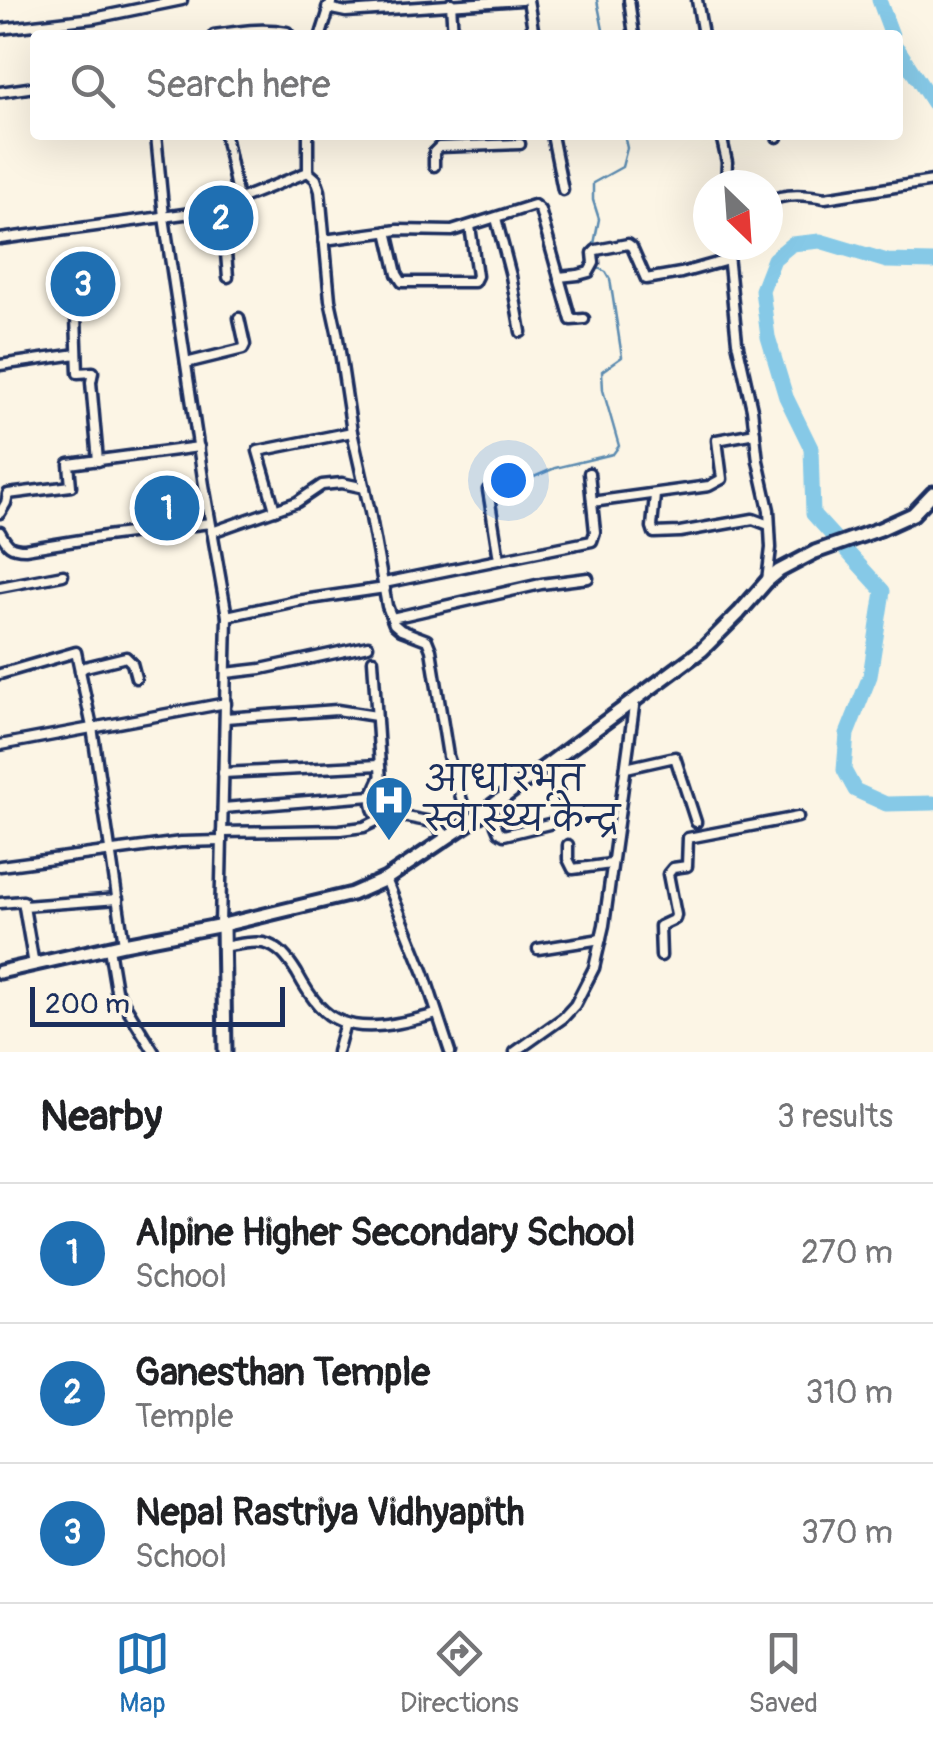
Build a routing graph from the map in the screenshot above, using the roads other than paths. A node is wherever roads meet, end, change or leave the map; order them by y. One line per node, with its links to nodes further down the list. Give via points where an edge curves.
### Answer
1 (182, 0): 8 (street)
2 (524, 0): 5 (street); 11 (street)
3 (630, 0): 12 (street)
4 (697, 0): 13 (street)
5 (493, 2): 6 (street)
6 (451, 3): 7 (street, via 346,12); 10 (street)
7 (330, 4): 9 (street)
8 (0, 29)
9 (322, 30)
10 (453, 30)
11 (533, 30)
12 (633, 30)
13 (703, 30)
14 (30, 89): 15 (street)
15 (0, 92)
16 (156, 140): 32 (street)
17 (226, 140): 30 (street)
18 (308, 140): 26 (street)
19 (469, 140): 23 (street)
20 (553, 140): 28 (street)
21 (722, 140): 25 (street)
22 (520, 144): 23 (street)
23 (470, 146): 24 (street, via 436,148)
24 (434, 166)
25 (727, 170)
26 (308, 172): 30 (street); 37 (street, via 320,191)
27 (933, 182): 29 (street, via 826,198)
28 (563, 190)
29 (783, 197)
30 (238, 199): 31 (street)
31 (222, 206): 32 (street); 40 (street)
32 (164, 217): 36 (street); 46 (street)
33 (496, 218): 34 (street); 39 (street, via 538,206); 44 (street)
34 (470, 226): 35 (street); 35 (street, via 474,282 402,282)
35 (386, 231): 37 (street)
36 (0, 239)
37 (324, 240): 48 (street)
38 (728, 260): 39 (street, via 646,279 628,244 596,250 589,272); 49 (street)
39 (559, 276): 43 (street, via 572,320)
40 (228, 277)
41 (76, 316): 45 (street)
42 (239, 318): 46 (street, via 243,349)
43 (584, 320)
44 (521, 332)
45 (77, 354): 47 (street); 51 (street, via 78,372 93,372)
46 (186, 363): 50 (street)
47 (0, 365)
48 (352, 432): 53 (street); 58 (street, via 258,451)
49 (755, 432): 56 (street, via 717,440 722,479); 60 (street)
50 (199, 447): 51 (street); 61 (street)
51 (98, 461): 59 (street, via 69,464 71,486 8,494)
52 (588, 472): 57 (street)
53 (365, 488): 58 (street, via 322,486); 67 (street)
54 (488, 490): 63 (street)
55 (933, 493): 66 (main road, via 913,514 816,552)
56 (655, 495): 57 (street); 60 (street, via 654,533 753,519)
57 (592, 502): 63 (street, via 592,541)
58 (274, 510): 61 (street)
59 (0, 513)
60 (769, 525): 66 (street)
61 (211, 528): 62 (street, via 25,549 6,545); 69 (street)
62 (0, 532)
63 (498, 559): 67 (street)
64 (63, 574): 68 (street)
65 (588, 578): 70 (street)
66 (767, 581): 77 (main road, via 702,650)
67 (384, 586): 69 (street); 70 (street)
68 (0, 587)
69 (228, 616): 74 (street)
70 (392, 618): 95 (street, via 401,630 427,640 431,650 448,756)
71 (368, 646): 74 (street)
72 (372, 660): 79 (street)
73 (80, 672): 75 (street, via 76,652); 76 (street, via 126,657); 81 (street)
74 (226, 673): 78 (street)
75 (0, 674)
76 (136, 678)
77 (634, 699): 84 (street); 90 (main road)
78 (226, 704): 80 (street); 81 (street)
79 (376, 716): 80 (street, via 337,710); 83 (street)
80 (225, 718): 85 (street)
81 (92, 727): 82 (street); 100 (street)
82 (0, 745)
83 (379, 765): 85 (street); 86 (street)
84 (626, 768): 94 (street, via 674,757); 101 (street)
85 (223, 774): 89 (street)
86 (380, 778): 87 (street); 88 (street)
87 (371, 796): 88 (street); 89 (street); 93 (street)
88 (382, 797): 91 (street)
89 (223, 808): 97 (street)
90 (489, 808): 95 (main road); 96 (street, via 504,835)
91 (391, 814): 93 (street); 98 (street, via 432,822)
92 (798, 816): 113 (street, via 688,838 687,866 668,874 676,915 660,926)
93 (379, 819): 97 (street, via 340,830)
94 (696, 822)
95 (470, 823): 98 (main road)
96 (548, 824)
97 (222, 836): 100 (street); 107 (street)
98 (449, 838): 103 (main road)
99 (568, 845): 101 (street, via 573,869)
100 (111, 850): 102 (street); 104 (street)
101 (611, 864): 108 (street)
102 (0, 866)
103 (386, 879): 107 (main road, via 352,894); 116 (street)
104 (118, 899): 106 (street); 109 (street)
105 (0, 903): 106 (street)
106 (24, 906): 114 (street)
107 (222, 925): 109 (main road); 110 (main road)
108 (601, 939): 112 (street); 122 (street, via 575,1006)
109 (124, 944): 111 (main road)
110 (224, 946): 117 (street, via 261,942 275,948 321,1008); 119 (main road)
111 (109, 948): 114 (main road); 118 (street, via 116,990)
112 (538, 949)
113 (660, 956)
114 (34, 965): 115 (main road)
115 (0, 972)
116 (438, 1014): 117 (street, via 391,1026); 121 (street)
117 (345, 1022): 120 (street)
118 (154, 1052)
119 (225, 1052)
120 (337, 1052)
121 (450, 1052)
122 (514, 1052)

